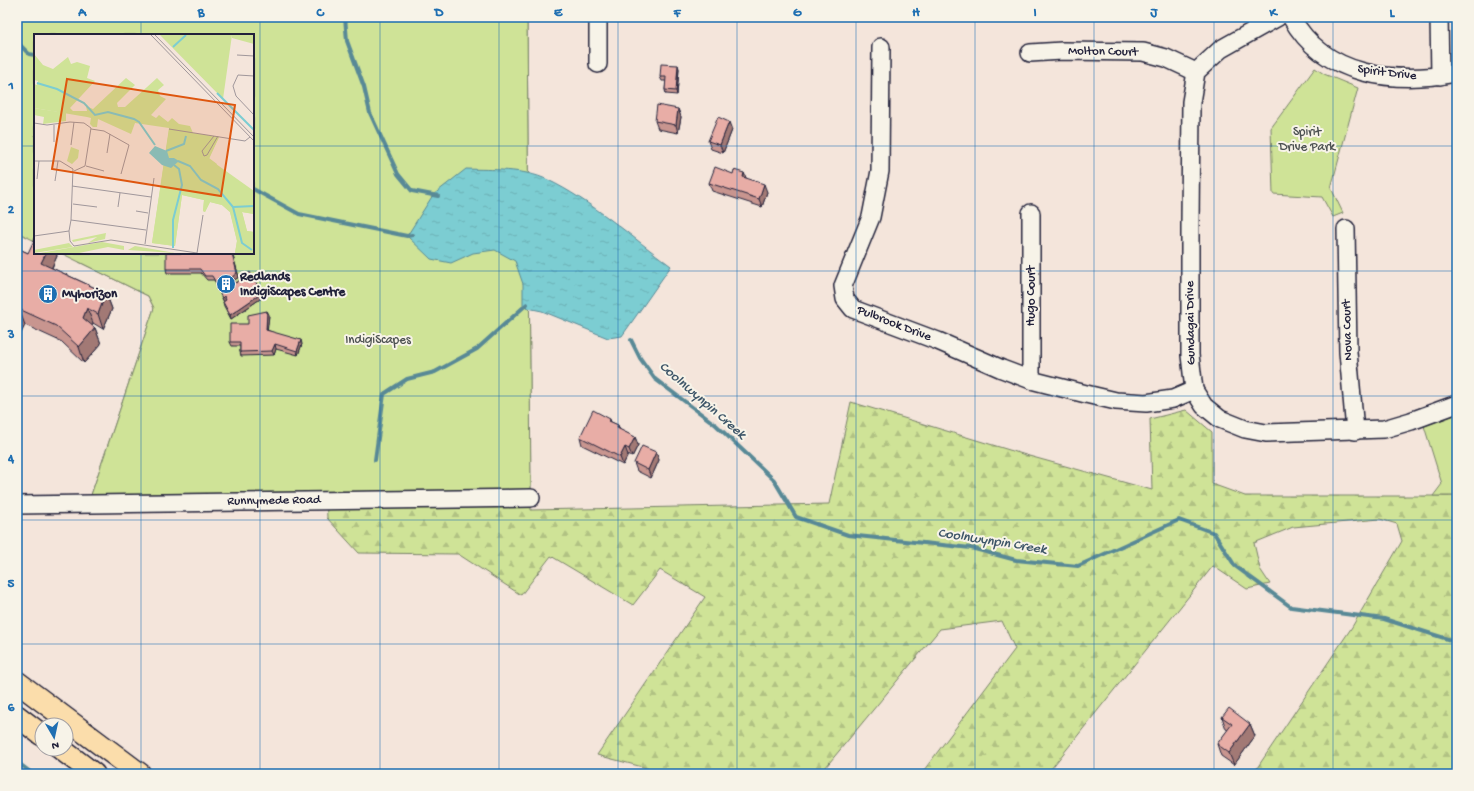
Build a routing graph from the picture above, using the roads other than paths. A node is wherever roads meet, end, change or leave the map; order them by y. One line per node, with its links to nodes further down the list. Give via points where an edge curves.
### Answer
1 (598, 17): 7 (street)
2 (1278, 17): 8 (street, via 1221,49)
3 (1291, 17): 10 (street, Spirit Drive, via 1314,47 1325,56 1349,68 1386,76)
4 (1439, 17): 10 (street)
5 (881, 47): 13 (street, Pulbrook Drive, via 880,171 877,195 843,286 845,299 852,309 867,316 890,322)
6 (1030, 52): 8 (street, Molton Court, via 1143,52 1166,58)
7 (598, 64)
8 (1196, 72): 14 (street, Gundagai Drive, via 1191,102 1190,226 1190,355)
9 (1457, 73): 10 (street, Spirit Drive)
10 (1440, 76)
11 (1031, 213): 13 (street, Hugo Court)
12 (1346, 229): 16 (street, Nova Court, via 1348,352)
13 (1031, 380): 14 (street, Pulbrook Drive, via 1116,401 1146,403 1173,399)
14 (1194, 390): 16 (street, Gundagai Drive, via 1204,406 1220,419 1245,429 1266,433)
15 (1457, 404): 16 (street, Gundagai Drive, via 1384,429)
16 (1355, 431)
17 (531, 498): 18 (street, Runnymede Road)
18 (17, 505)
19 (17, 682): 24 (main road)
20 (17, 716): 21 (main road)
21 (34, 729)
22 (72, 757): 23 (main road)
23 (94, 774)
24 (140, 774)

